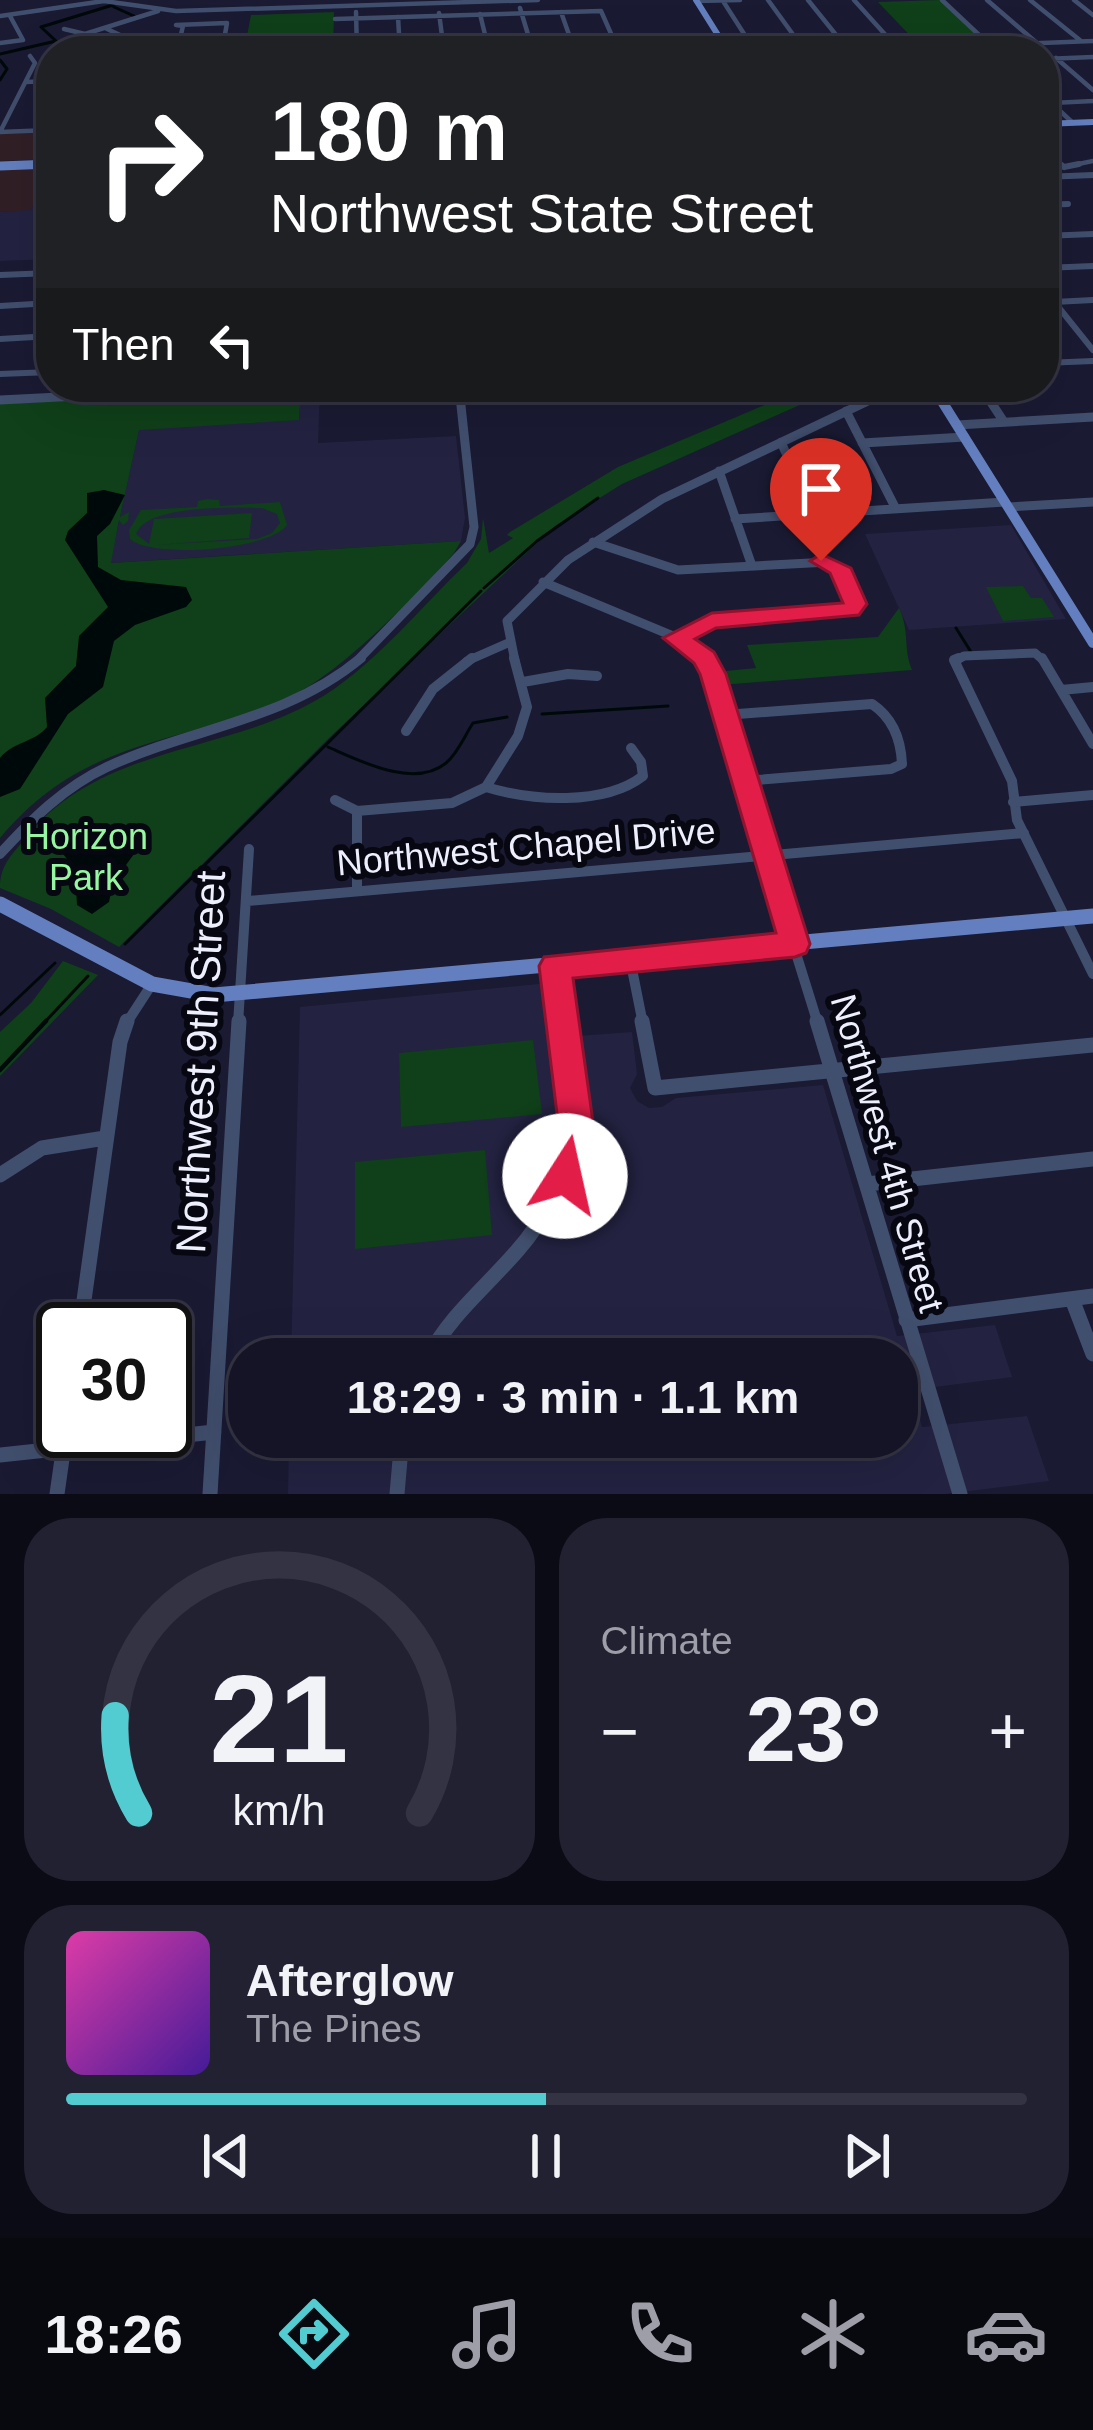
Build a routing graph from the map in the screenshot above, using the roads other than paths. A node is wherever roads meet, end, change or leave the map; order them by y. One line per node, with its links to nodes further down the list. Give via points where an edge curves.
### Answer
1 (104, 0): 20 (street); 27 (street)
2 (191, 0): 21 (street)
3 (518, 0): 4 (street); 13 (street); 23 (street)
4 (538, 0)
5 (740, 0): 15 (street)
6 (768, 0): 51 (street)
7 (808, 0): 52 (street)
8 (854, 0): 53 (street)
9 (942, 0): 54 (street)
10 (988, 0): 55 (street)
11 (1030, 0): 56 (street)
12 (1073, 0): 25 (street)
13 (477, 1): 17 (street)
14 (696, 1): 15 (street); 49 (main road)
15 (722, 1): 50 (street)
16 (397, 2): 17 (street); 19 (street)
17 (437, 2): 28 (street)
18 (317, 3): 19 (street); 21 (street)
19 (356, 3): 30 (street)
20 (159, 10): 21 (street); 33 (street)
21 (195, 10)
22 (561, 12): 23 (street); 47 (street); 48 (street, via 601,10)
23 (522, 13): 24 (street); 46 (street)
24 (481, 14): 28 (street); 45 (street)
25 (1093, 15)
26 (0, 16): 27 (street)
27 (10, 16): 34 (street)
28 (439, 16): 29 (street); 44 (street)
29 (398, 17): 30 (street); 43 (street)
30 (356, 18): 32 (street); 42 (street)
31 (108, 19): 33 (street)
32 (335, 19)
33 (120, 23): 35 (street)
34 (13, 28): 37 (street); 59 (street, via 23,40)
35 (104, 28): 38 (street); 39 (street)
36 (64, 29): 38 (street)
37 (0, 30)
38 (85, 34)
39 (124, 36)
40 (180, 36): 41 (street, via 182,25 227,22)
41 (225, 36)
42 (357, 36)
43 (399, 36)
44 (442, 36)
45 (486, 36)
46 (528, 36)
47 (570, 36)
48 (612, 36)
49 (719, 36)
50 (745, 36)
51 (795, 36)
52 (837, 36)
53 (886, 36)
54 (980, 36)
55 (1029, 36)
56 (1081, 41): 57 (street); 58 (street)
57 (1093, 41)
58 (1059, 42)
59 (0, 44)
60 (30, 56): 64 (street, via 35,63)
61 (1093, 57): 62 (street)
62 (1059, 58)
63 (1059, 61): 66 (street)
64 (26, 82): 65 (street); 74 (street)
65 (36, 82)
66 (1093, 90)
67 (1093, 101): 68 (street)
68 (1059, 103)
69 (1059, 110): 72 (street)
70 (1093, 122): 72 (main road)
71 (1059, 123): 72 (main road)
72 (1073, 123)
73 (36, 131): 74 (street)
74 (0, 132)
75 (1059, 161): 77 (street)
76 (1086, 161): 77 (street)
77 (1062, 163): 82 (street)
78 (36, 164): 79 (main road)
79 (0, 165)
80 (1093, 175): 82 (street)
81 (1059, 176): 82 (street)
82 (1067, 176)
83 (1068, 204): 84 (street)
84 (1059, 205)
85 (1093, 234): 86 (street)
86 (1079, 235): 87 (street); 88 (street)
87 (1059, 236)
88 (1089, 246)
89 (1093, 266): 90 (street)
90 (1059, 267)
91 (36, 274): 92 (street)
92 (0, 275)
93 (1093, 300): 94 (street)
94 (1059, 302)
95 (36, 304): 96 (street)
96 (0, 306)
97 (1059, 308): 100 (street)
98 (36, 337): 99 (street)
99 (0, 338)
100 (1093, 350)
101 (1093, 361): 102 (street)
102 (1059, 363)
103 (36, 373): 104 (street)
104 (0, 374)
105 (36, 398): 106 (street)
106 (0, 400)
107 (461, 402): 145 (street, via 474,527 452,567 315,692 98,768 40,807)
108 (867, 402): 111 (street)
109 (943, 402): 114 (main road)
110 (991, 402): 113 (street)
111 (846, 411): 115 (street); 116 (street)
112 (1093, 417): 113 (street)
113 (1004, 422): 114 (street)
114 (961, 431): 116 (street); 119 (main road)
115 (781, 442): 117 (street); 121 (street)
116 (862, 443): 120 (street)
117 (718, 471): 122 (street); 123 (street)
118 (1093, 502): 119 (street)
119 (1007, 504): 120 (street); 128 (main road)
120 (896, 509): 121 (street)
121 (813, 514): 122 (street)
122 (735, 518): 124 (street)
123 (593, 542): 124 (street, via 668,568); 125 (street)
124 (752, 566): 126 (street, via 833,563 855,604 839,612 712,621)
125 (543, 582): 126 (street, Northwest 4th Street); 127 (street, via 509,617)
126 (676, 638): 133 (street, Northwest 4th Street, via 708,662)
127 (508, 643): 130 (street); 134 (street, via 466,659)
128 (1093, 643)
129 (596, 676): 130 (street)
130 (523, 682): 138 (street, via 523,726)
131 (1093, 687): 132 (street)
132 (1061, 690): 135 (street); 141 (street, via 1043,659 1025,652 953,660 1012,781)
133 (725, 715): 137 (street, Northwest 4th Street); 137 (street, via 864,704 886,713 903,756 891,769)
134 (406, 731)
135 (1093, 744)
136 (631, 748): 138 (street, via 643,776 623,790 520,798)
137 (745, 781): 146 (street, Northwest 4th Street)
138 (486, 787): 142 (street, via 452,803)
139 (1093, 795): 141 (street)
140 (335, 800): 142 (street)
141 (1013, 802): 143 (street)
142 (357, 811): 147 (street)
143 (1024, 833): 146 (street, Northwest Chapel Drive); 151 (street)
144 (249, 849): 148 (street, Northwest 9th Street)
145 (0, 854)
146 (767, 855): 147 (street, Northwest Chapel Drive); 152 (street, Northwest 4th Street)
147 (357, 891): 148 (street, Northwest Chapel Drive)
148 (248, 901): 157 (street, Northwest 9th Street)
149 (0, 904): 156 (main road)
150 (1093, 916): 151 (main road)
151 (1066, 918): 152 (main road); 155 (street)
152 (795, 944): 153 (main road); 159 (street, Northwest 4th Street)
153 (630, 958): 154 (main road); 159 (street, via 655,1088)
154 (555, 966): 157 (main road); 168 (street, via 576,1122 565,1176 530,1236)
155 (1093, 974)
156 (152, 984): 157 (main road); 160 (street, via 123,1030)
157 (242, 994): 170 (street, Northwest 9th Street)
158 (1093, 1046): 159 (street)
159 (833, 1071): 163 (street, Northwest 4th Street)
160 (105, 1138): 162 (street, via 42,1148); 166 (street)
161 (1093, 1159): 163 (street)
162 (0, 1175)
163 (867, 1184): 167 (street, Northwest 4th Street)
164 (1093, 1296): 165 (street)
165 (1072, 1299): 167 (street); 169 (street)
166 (84, 1302)
167 (906, 1320): 179 (street, Northwest 4th Street)
168 (440, 1338)
169 (1093, 1354)
170 (214, 1432): 171 (street); 177 (street, Northwest 9th Street)
171 (192, 1433)
172 (36, 1447): 173 (street)
173 (0, 1455)
174 (62, 1458): 176 (street)
175 (400, 1458): 178 (street)
176 (57, 1494)
177 (210, 1494)
178 (397, 1494)
179 (960, 1494)

